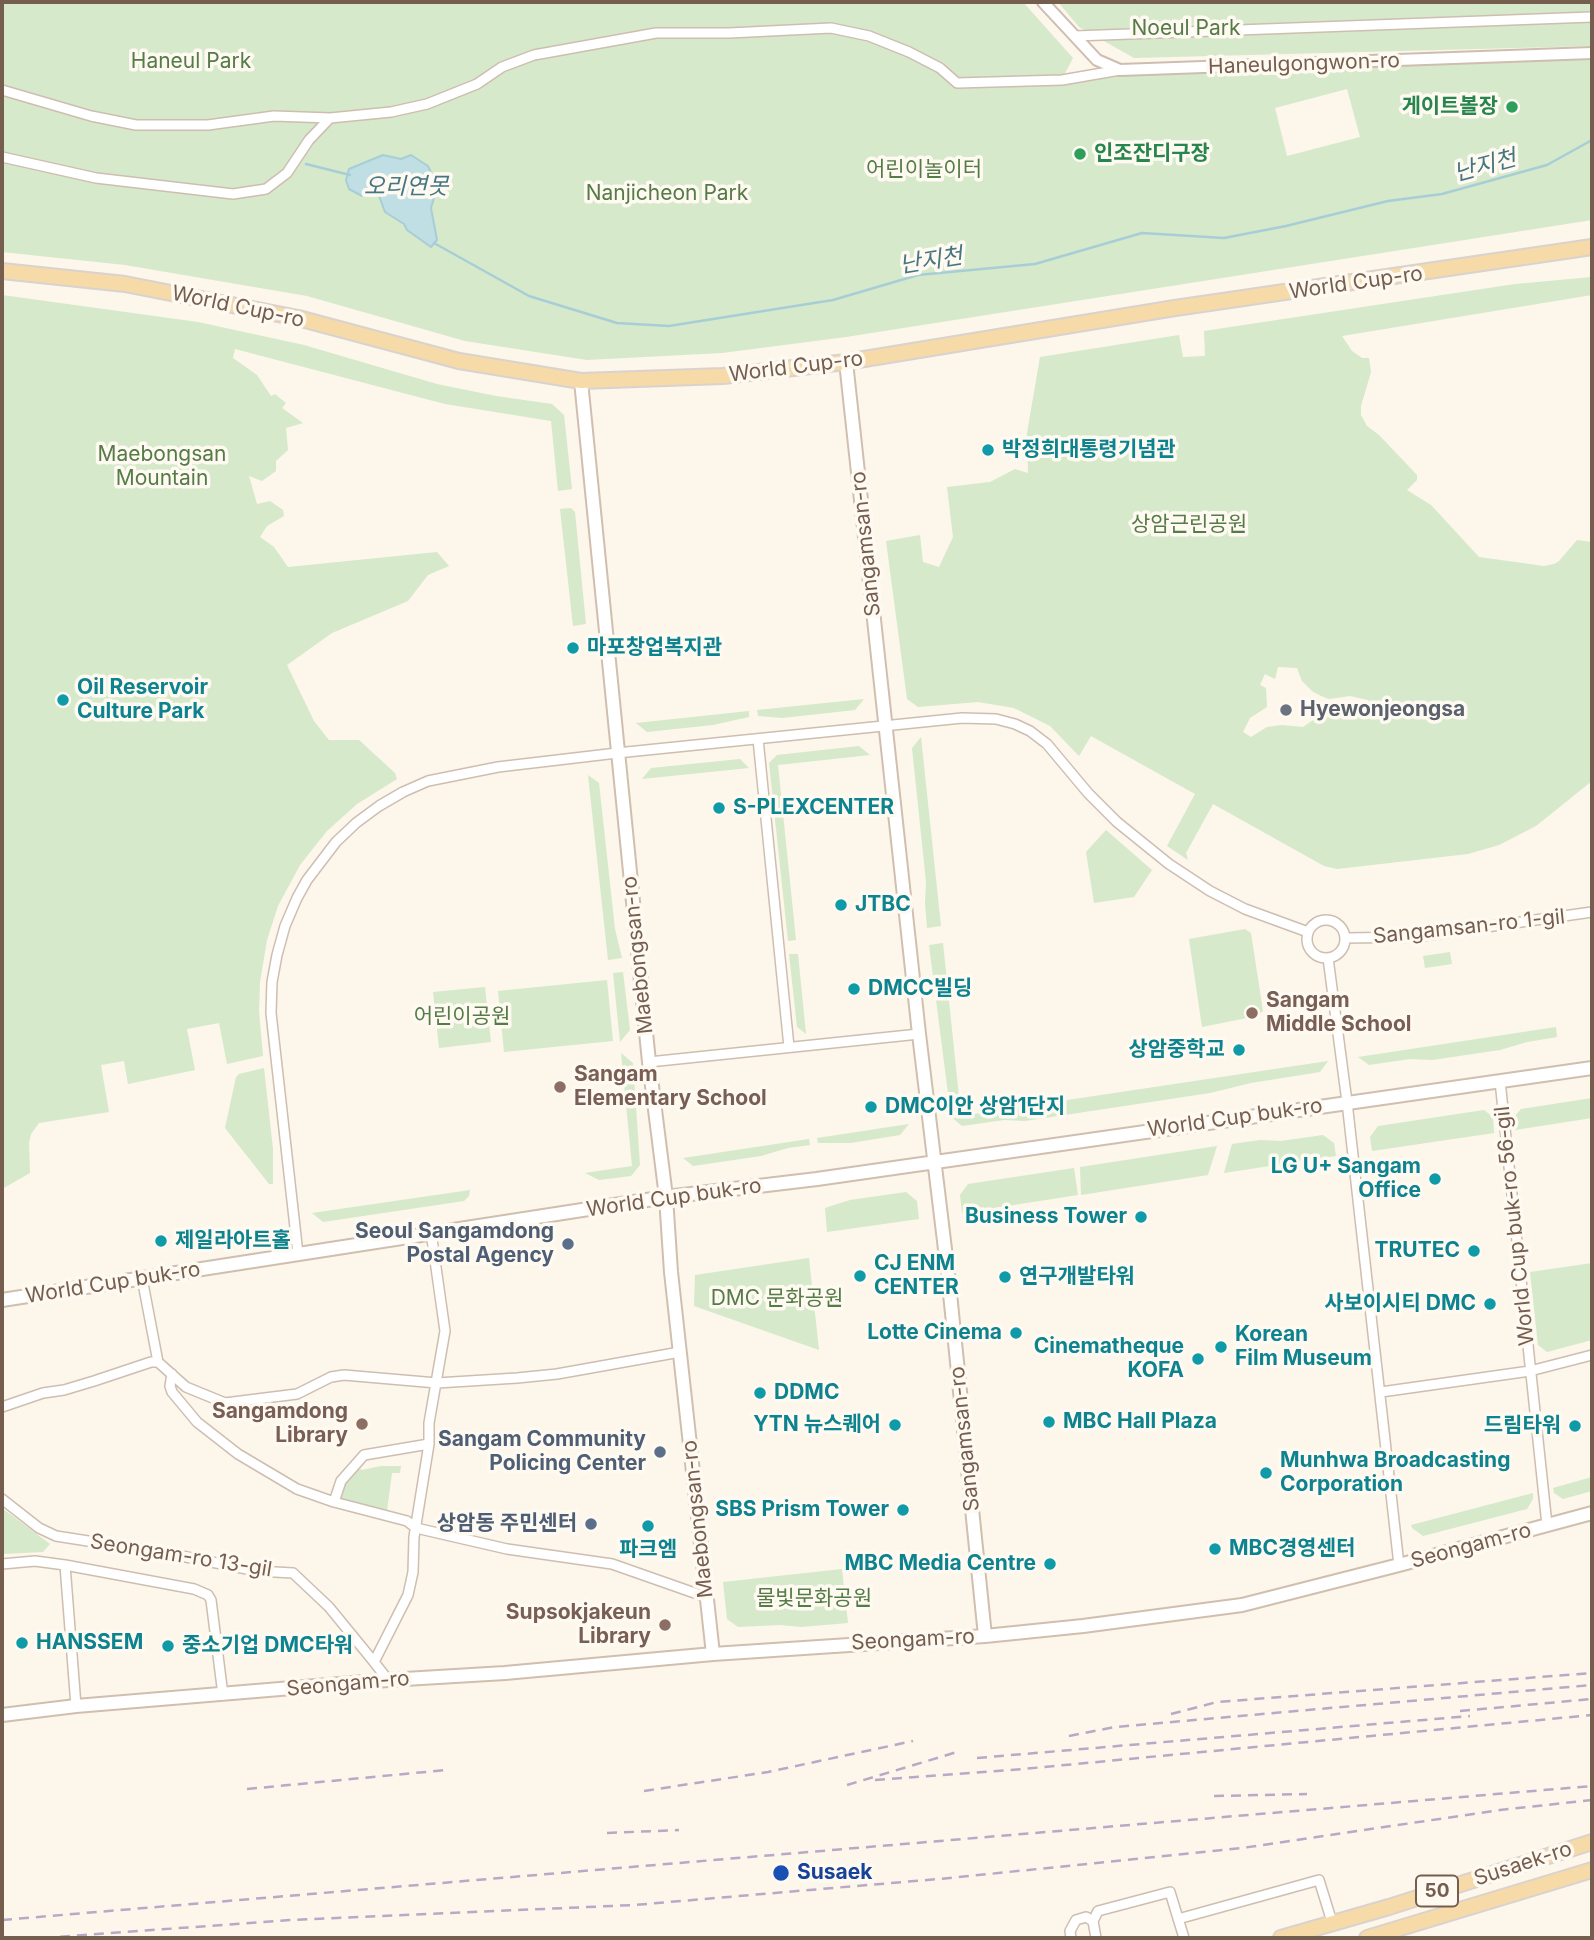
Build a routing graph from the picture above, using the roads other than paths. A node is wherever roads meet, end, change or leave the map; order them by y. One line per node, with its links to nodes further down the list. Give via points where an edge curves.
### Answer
1 (1043, 2): 5 (street)
2 (1581, 16): 3 (street); 4 (street); 5 (street)
3 (1592, 17)
4 (1592, 25)
5 (1075, 36): 7 (street, via 1097,60)
6 (1592, 53): 7 (street, Haneulgongwon-ro)
7 (1119, 70): 9 (street, via 1062,80 957,83 909,52 869,36 831,28 656,33 534,55 427,104)
8 (2, 90): 9 (street, via 136,125 208,125 274,116)
9 (330, 118): 10 (street, via 287,173 266,189 233,194 96,178)
10 (2, 157)
11 (1592, 247): 13 (main road, World Cup-ro)
12 (2, 271): 14 (main road, World Cup-ro, via 125,284 298,318 459,361)
13 (846, 362): 14 (main road, World Cup-ro, via 723,376); 15 (main road, Sangamsan-ro)
14 (581, 382): 17 (main road, Maebongsan-ro)
15 (886, 726): 16 (street); 19 (street, via 979,717 1015,724 1046,744 1117,822 1169,864 1245,909); 22 (main road, Sangamsan-ro)
16 (758, 739): 17 (street); 23 (street)
17 (617, 753): 24 (main road, Maebongsan-ro); 31 (street, via 498,767 428,781 356,822 307,880 277,955 271,1013)
18 (1592, 912): 20 (street, Sangamsan-ro 1-gil, via 1415,937)
19 (1308, 932): 20 (street, Sangamsan-ro 1-gil, via 1317,922 1330,920 1341,926); 21 (street, via 1311,951)
20 (1346, 938): 21 (street, Sangamsan-ro 1-gil, via 1341,952)
21 (1328, 958): 27 (street, World Cup buk-ro)
22 (919, 1034): 23 (street); 28 (main road, Sangamsan-ro)
23 (789, 1047): 24 (street)
24 (649, 1062): 29 (main road, Maebongsan-ro)
25 (1592, 1068): 26 (main road, World Cup buk-ro)
26 (1500, 1081): 27 (main road, World Cup buk-ro); 37 (street, World Cup buk-ro 56-gil)
27 (1347, 1102): 28 (main road, World Cup buk-ro); 40 (street)
28 (935, 1161): 29 (main road, World Cup buk-ro); 52 (main road, Sangamsan-ro)
29 (666, 1197): 30 (main road, World Cup buk-ro); 34 (main road, Maebongsan-ro)
30 (431, 1232): 31 (main road, World Cup buk-ro); 39 (street, via 446,1331)
31 (298, 1254): 32 (main road, World Cup buk-ro)
32 (142, 1278): 33 (main road, World Cup buk-ro); 36 (street)
33 (2, 1300)
34 (680, 1352): 39 (street, via 557,1374); 51 (main road, Maebongsan-ro)
35 (1592, 1355): 37 (street, World Cup buk-ro 56-gil)
36 (158, 1362): 38 (street); 41 (street)
37 (1530, 1371): 40 (street); 46 (street, World Cup buk-ro 56-gil)
38 (172, 1374): 39 (street, via 186,1387 225,1402 297,1394 344,1375); 44 (street, via 172,1392 197,1422 272,1476)
39 (437, 1383): 42 (street)
40 (1381, 1392): 50 (street)
41 (2, 1407)
42 (429, 1444): 44 (street, via 364,1455 341,1480); 47 (street)
43 (2, 1499): 54 (street, Seongam-ro 13-gil, via 56,1536 293,1573 329,1607)
44 (334, 1502): 47 (street, via 407,1521)
45 (1592, 1513): 46 (main road, Seongam-ro)
46 (1547, 1525): 50 (main road, Seongam-ro)
47 (416, 1528): 51 (street, via 507,1549 612,1564); 54 (street, via 408,1595)
48 (2, 1564): 49 (street, via 35,1561)
49 (65, 1565): 56 (street, via 208,1595); 57 (street)
50 (1399, 1565): 52 (main road, Seongam-ro, via 1242,1605)
51 (706, 1597): 53 (main road, Maebongsan-ro)
52 (985, 1636): 53 (main road, Seongam-ro)
53 (713, 1654): 55 (main road, Seongam-ro)
54 (374, 1662): 55 (street, Seongam-ro 13-gil)
55 (388, 1680): 56 (main road, Seongam-ro)
56 (222, 1695): 57 (main road, Seongam-ro)
57 (76, 1706): 58 (main road, Seongam-ro)
58 (2, 1715)
59 (1592, 1842): 61 (main road, Susaek-ro / 50)
60 (1592, 1870): 63 (main road, Susaek-ro / 50)
61 (1474, 1880): 62 (main road, Susaek-ro / 50); 63 (main road, via 1469,1894)
62 (1415, 1898): 66 (main road, Susaek-ro / 50); 67 (main road, via 1424,1910)
63 (1478, 1904): 67 (main road, Susaek-ro / 50)
64 (1178, 1919): 65 (street, via 1170,1892 1098,1911); 66 (street, via 1319,1880); 70 (street)
65 (1093, 1921): 68 (street, via 1086,1917 1076,1920); 69 (street)
66 (1332, 1922): 71 (main road, Susaek-ro / 50)
67 (1419, 1922): 72 (main road, Susaek-ro / 50)
68 (1071, 1938)
69 (1096, 1938)
70 (1184, 1938)
71 (1281, 1938)
72 (1367, 1938)

